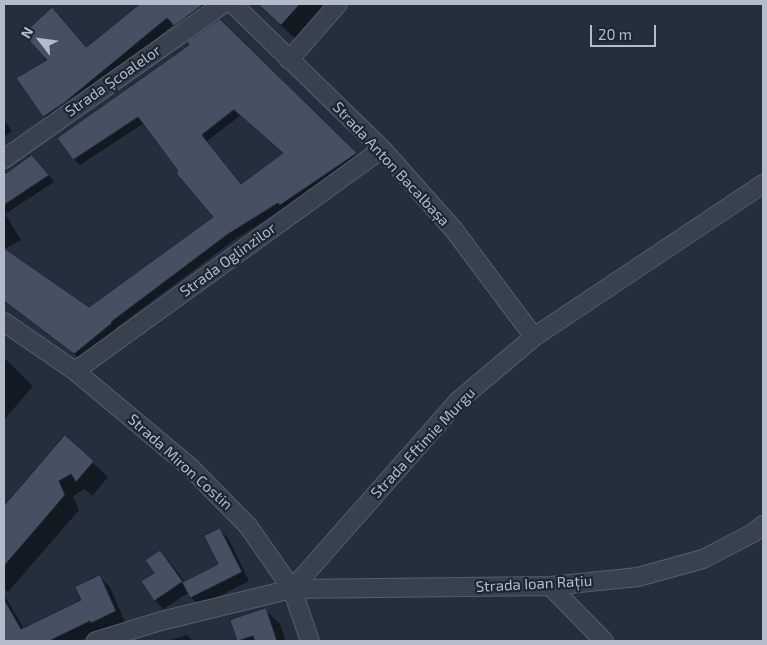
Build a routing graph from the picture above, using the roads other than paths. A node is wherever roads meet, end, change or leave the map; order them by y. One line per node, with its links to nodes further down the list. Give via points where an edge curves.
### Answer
1 (223, 4): 6 (street, Strada Școalelor)
2 (233, 4): 4 (street, Strada Anton Bacalbașa)
3 (338, 4): 4 (street)
4 (289, 60): 5 (street, Strada Anton Bacalbașa)
5 (382, 149): 9 (street, Strada Anton Bacalbașa, via 454,230); 10 (street, Strada Oglinzilor)
6 (4, 159)
7 (763, 184): 9 (street, Strada Eftimie Murgu)
8 (4, 322): 10 (street, Strada Miron Costin)
9 (534, 338): 13 (street, Strada Eftimie Murgu, via 458,401)
10 (75, 371): 13 (street, Strada Miron Costin, via 190,467 248,526)
11 (763, 525): 12 (street, Strada Ioan Rațiu, via 703,559 638,577)
12 (550, 586): 13 (street, Strada Ioan Rațiu); 16 (street)
13 (292, 589): 14 (street, via 161,621); 15 (street, Strada Miron Costin)
14 (96, 641)
15 (310, 641)
16 (604, 641)

